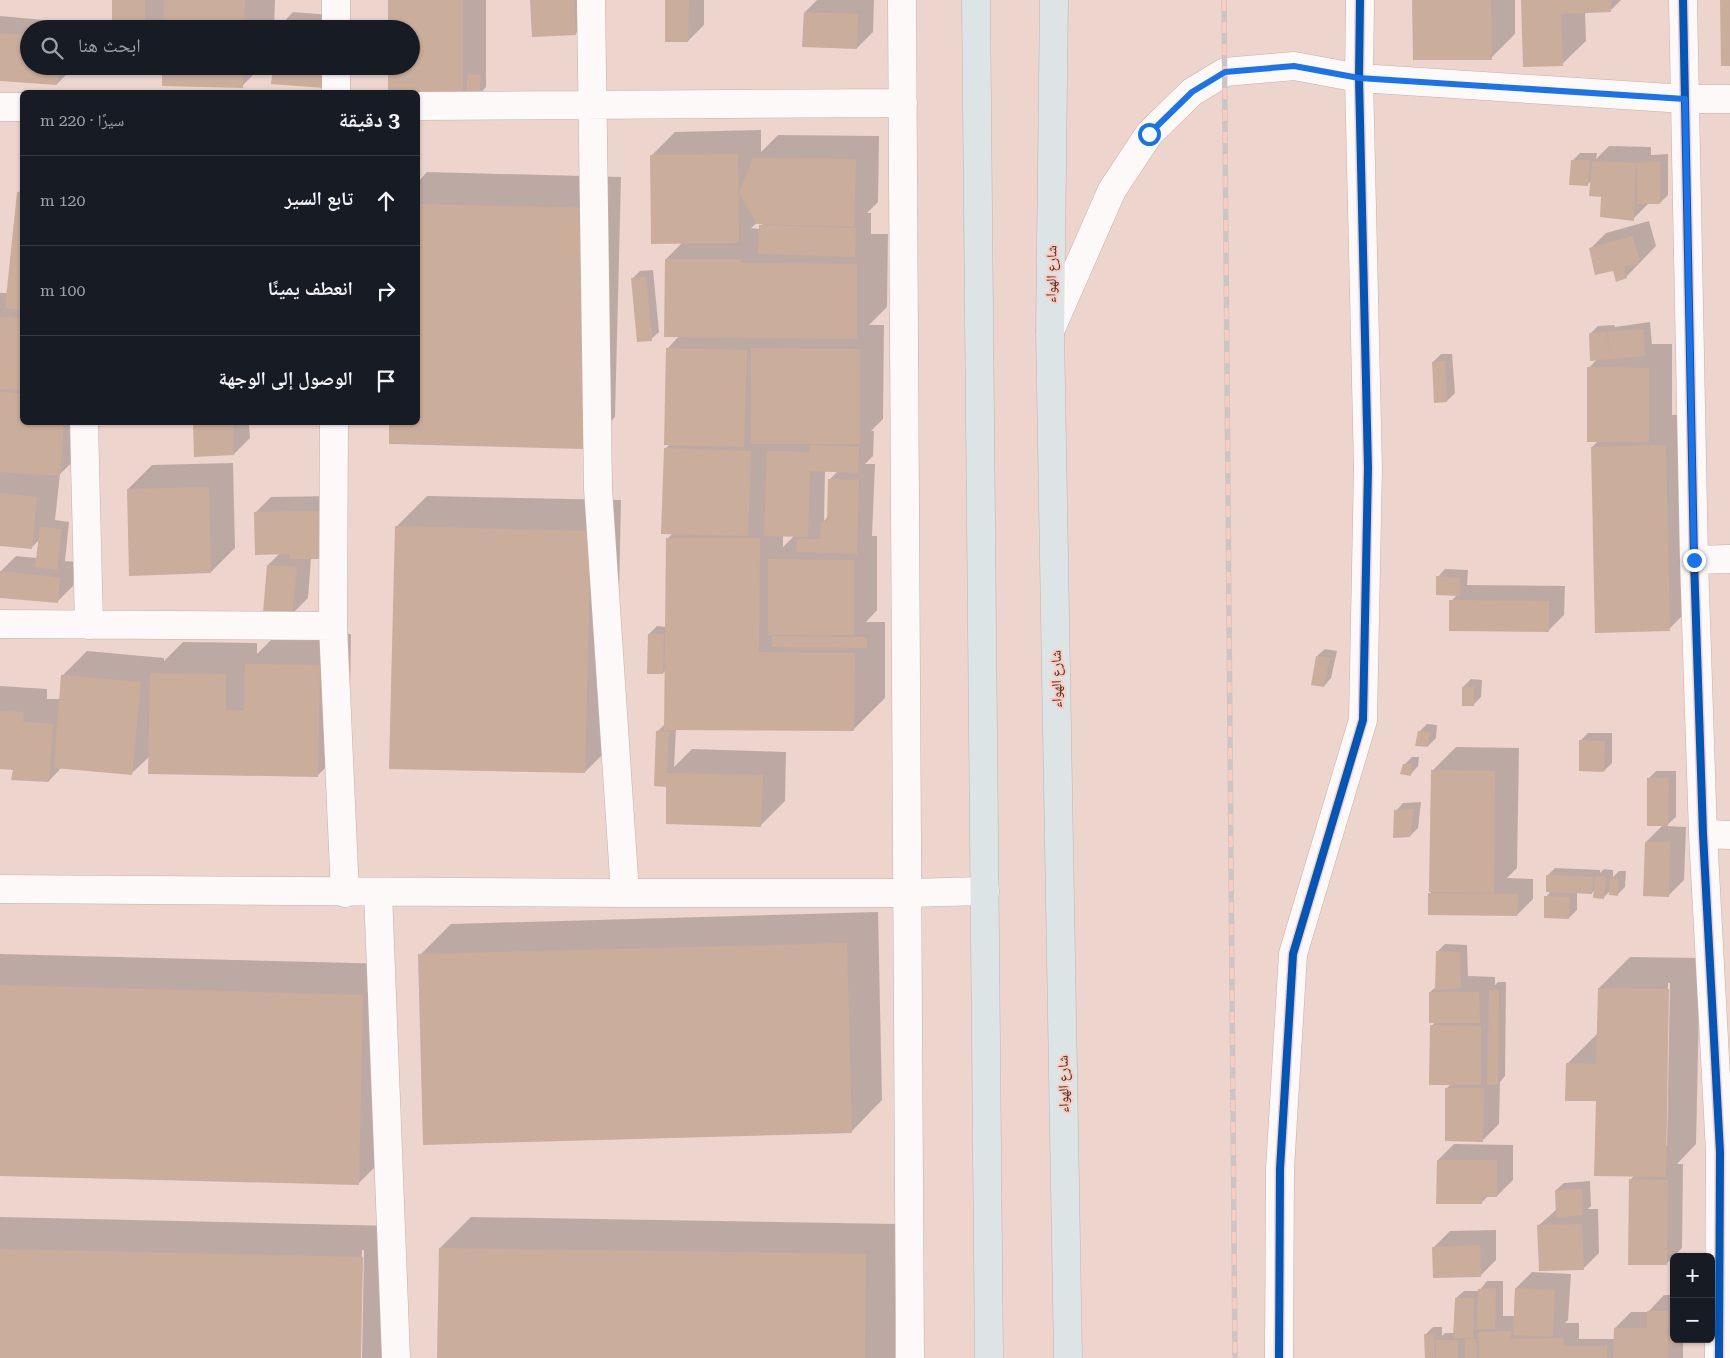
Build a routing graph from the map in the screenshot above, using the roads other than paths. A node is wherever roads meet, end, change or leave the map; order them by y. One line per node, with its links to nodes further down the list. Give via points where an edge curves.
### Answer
1 (336, 0): 8 (street)
2 (591, 0): 16 (street)
3 (902, 0): 14 (street)
4 (976, 0): 30 (highway)
5 (1054, 0): 19 (highway, شارع الهواء)
6 (1360, 0): 10 (street)
7 (1683, 0): 12 (street)
8 (336, 20)
9 (336, 75): 11 (street)
10 (1359, 78): 12 (street); 19 (street, via 1294,66 1225,72 1192,92 1149,134 1112,190); 39 (street, via 1368,468 1363,720 1293,954 1280,1170)
11 (336, 90)
12 (1685, 99): 13 (street); 23 (street)
13 (1730, 99)
14 (903, 103): 16 (street); 34 (street)
15 (420, 106): 16 (street)
16 (592, 106): 33 (street, via 598,488)
17 (0, 107): 18 (street)
18 (20, 107)
19 (1050, 331): 38 (highway, شارع الهواء)
20 (84, 425): 25 (street)
21 (334, 425): 26 (street)
22 (1730, 559): 23 (street)
23 (1694, 560): 27 (street)
24 (0, 624): 25 (street)
25 (89, 625): 26 (street)
26 (333, 626): 32 (street)
27 (1702, 834): 28 (street); 40 (street, via 1720,1152)
28 (1730, 835)
29 (0, 889): 32 (street)
30 (985, 891): 34 (street); 37 (highway)
31 (378, 892): 32 (street); 33 (street); 35 (street)
32 (345, 893)
33 (625, 893): 34 (street)
34 (908, 893): 36 (street)
35 (396, 1358)
36 (910, 1358)
37 (990, 1358)
38 (1068, 1358)
39 (1279, 1358)
40 (1719, 1358)

